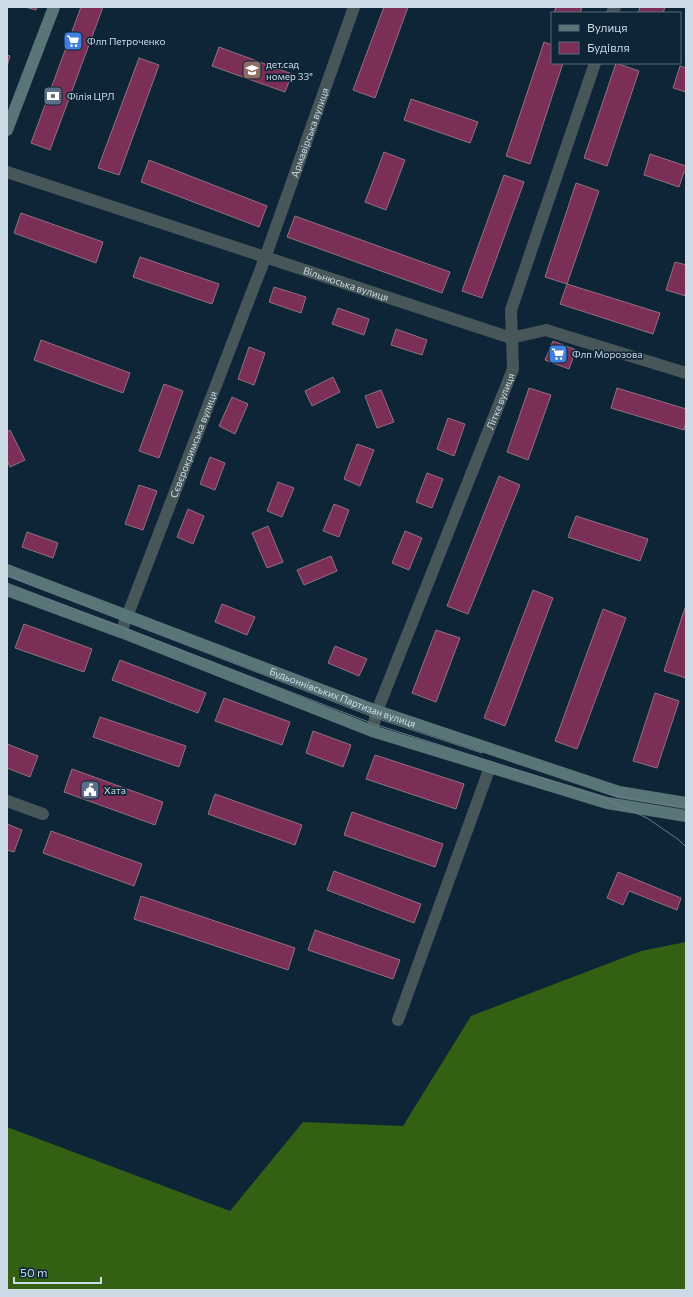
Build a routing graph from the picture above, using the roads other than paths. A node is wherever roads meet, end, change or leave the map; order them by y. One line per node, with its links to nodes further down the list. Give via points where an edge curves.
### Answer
1 (54, 7): 4 (main road)
2 (354, 7): 6 (street, Армавірська вулиця)
3 (595, 64): 7 (street, Літке вулиця, via 511,310)
4 (7, 130)
5 (7, 172): 6 (street, Вільнюська вулиця)
6 (265, 258): 7 (street, Вільнюська вулиця); 11 (street, Сєвєрокримська вулиця)
7 (511, 338): 8 (street, via 546,330); 13 (street, Літке вулиця, via 513,369)
8 (686, 373)
9 (7, 570): 11 (main road, Будьоннівських Партизан вулиця)
10 (7, 590): 12 (main road, Будьоннівських Партизан вулиця)
11 (128, 615): 12 (street, Сєвєрокримська вулиця); 13 (main road, Будьоннівських Партизан вулиця)
12 (121, 632): 14 (main road, Будьоннівських Партизан вулиця)
13 (377, 711): 14 (street, Літке вулиця); 17 (main road, Будьоннівських Партизан вулиця, via 619,792)
14 (372, 731): 15 (main road, Будьоннівських Партизан вулиця)
15 (490, 767): 18 (main road, Будьоннівських Партизан вулиця, via 607,803); 20 (street)
16 (7, 801): 19 (street)
17 (686, 803)
18 (685, 813)
19 (42, 814)
20 (398, 1020)

